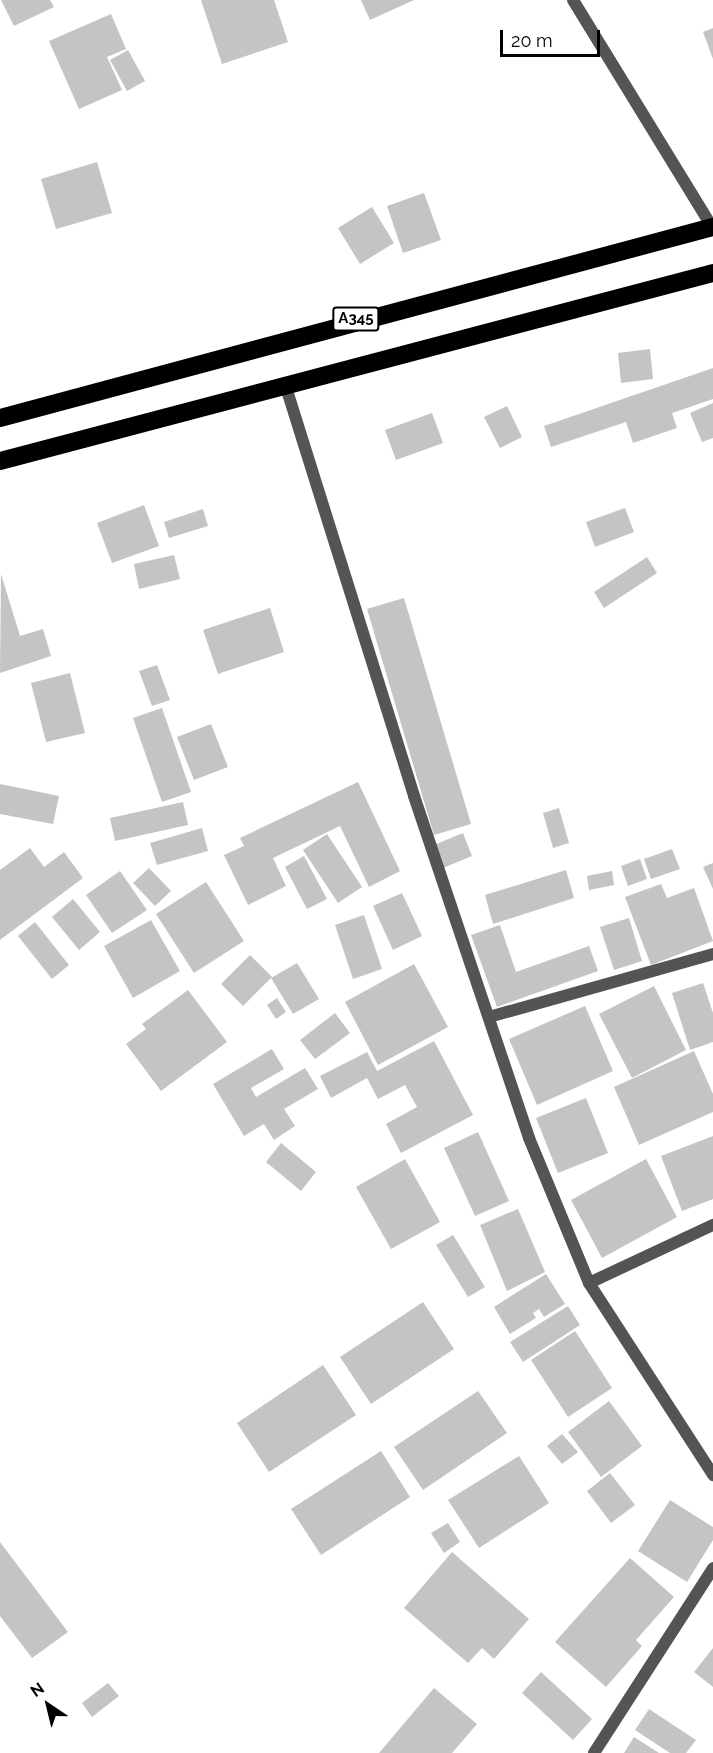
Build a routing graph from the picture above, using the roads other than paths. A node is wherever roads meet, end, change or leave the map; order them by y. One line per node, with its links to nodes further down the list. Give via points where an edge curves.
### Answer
1 (573, 0): 2 (street)
2 (713, 227): 5 (highway, A345)
3 (713, 273): 4 (highway)
4 (285, 384): 6 (highway); 8 (street, via 414,796)
5 (0, 418)
6 (0, 461)
7 (713, 954): 8 (street)
8 (489, 1017): 10 (street, via 529,1137)
9 (713, 1225): 10 (street)
10 (590, 1283): 11 (street)
11 (713, 1475)
12 (713, 1568): 13 (street)
13 (594, 1753)

